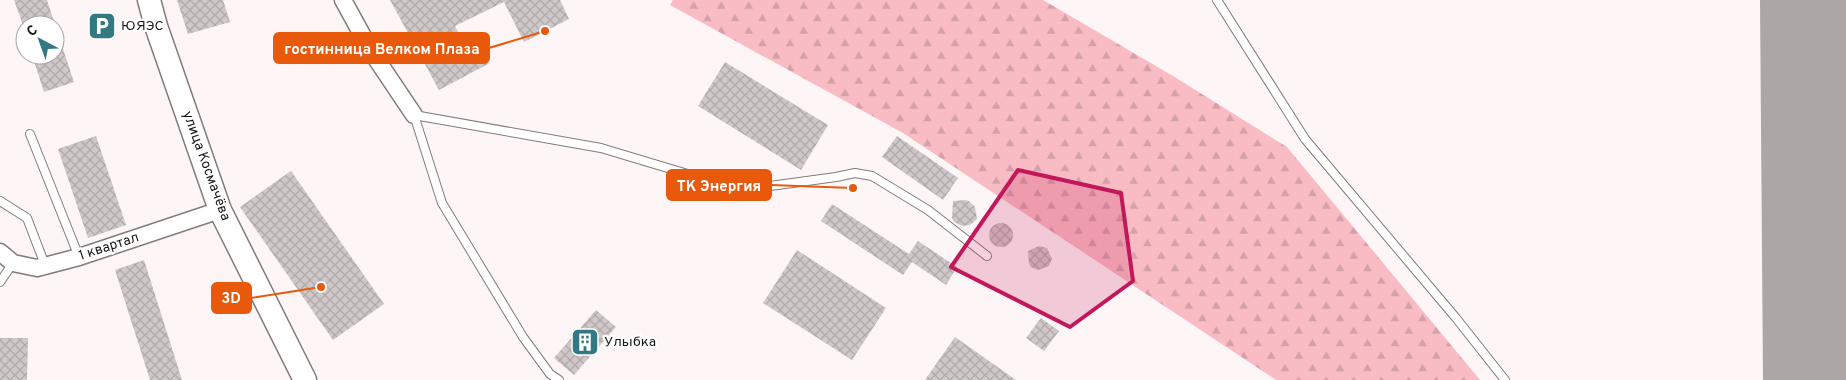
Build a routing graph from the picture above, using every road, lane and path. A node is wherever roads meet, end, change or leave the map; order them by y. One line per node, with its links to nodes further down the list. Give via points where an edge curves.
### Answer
1 (149, 0): 7 (main road, улица Космачёва)
2 (343, 0): 4 (street, via 371,51)
3 (1217, 0): 16 (lane, via 1305,139)
4 (414, 115): 9 (lane, via 601,148 741,190 855,173 872,176 928,210); 15 (lane, via 442,203 523,336 550,374)
5 (30, 134): 10 (lane)
6 (0, 201): 12 (lane, via 27,218)
7 (220, 210): 10 (street, 1 квартал); 14 (main road, улица Космачёва)
8 (0, 252): 11 (street, 1 квартал)
9 (987, 256)
10 (79, 257): 12 (street, 1 квартал)
11 (13, 263): 12 (street, 1 квартал, via 37,268); 13 (lane)
12 (45, 265)
13 (0, 282)
14 (304, 380)
15 (559, 380)
16 (1505, 380)

